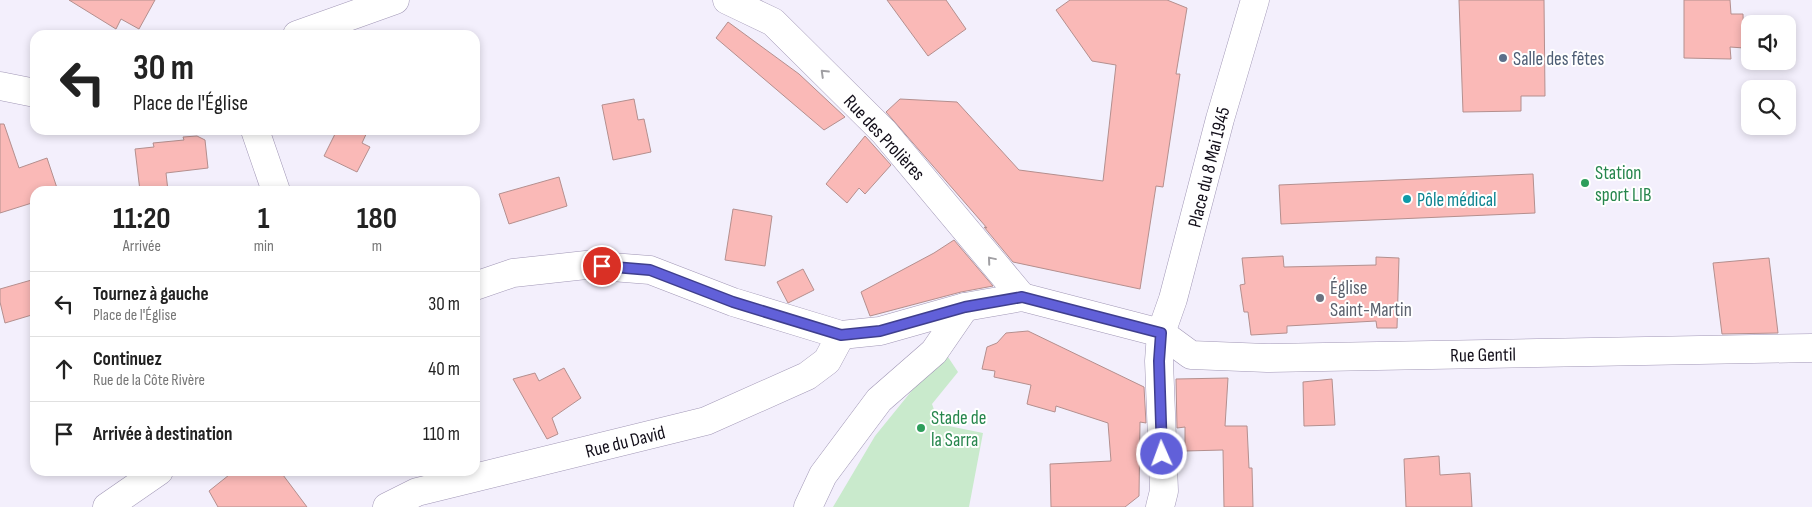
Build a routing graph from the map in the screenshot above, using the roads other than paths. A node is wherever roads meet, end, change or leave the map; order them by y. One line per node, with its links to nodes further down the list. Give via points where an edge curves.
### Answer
1 (395, 0): 4 (street)
2 (727, 0): 10 (street, Rue des Prolières, one-way to 2, via 884,132 773,22)
3 (1255, 0): 12 (street, Place du 8 Mai 1945)
4 (311, 30)
5 (0, 86): 6 (street)
6 (30, 91)
7 (257, 135): 8 (street)
8 (274, 186)
9 (480, 284): 13 (street, via 513,273 586,265 650,270 733,302)
10 (1022, 297): 11 (street); 12 (street)
11 (965, 307): 13 (street, via 880,331); 18 (street, via 934,352 879,400 824,475)
12 (1161, 333): 14 (street, Rue Gentil, via 1191,355 1268,358); 19 (street, Place du 8 Mai 1945, via 1159,361 1164,491)
13 (841, 335): 17 (street, Rue du David, via 827,361 808,376 706,421 416,492)
14 (1812, 348)
15 (153, 476): 16 (street)
16 (107, 507)
17 (387, 507)
18 (808, 507)
19 (1160, 507)

